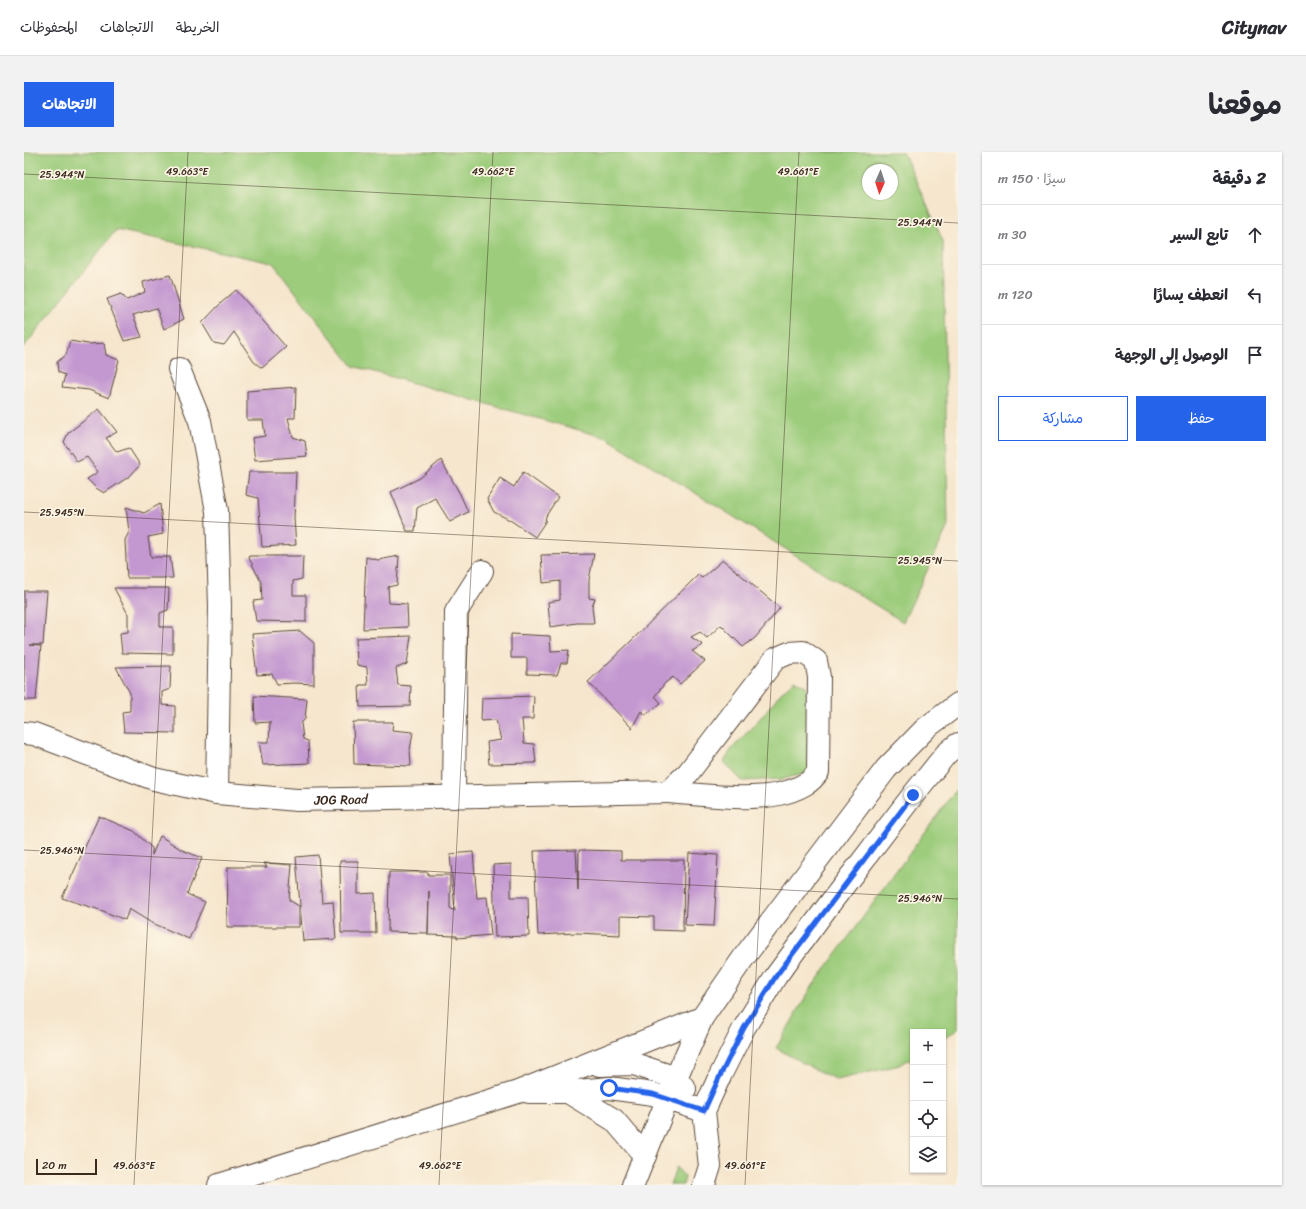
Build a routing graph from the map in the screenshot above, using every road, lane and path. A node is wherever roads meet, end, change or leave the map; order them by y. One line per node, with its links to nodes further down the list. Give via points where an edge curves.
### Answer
1 (179, 369): 7 (street, via 200,421 217,511 220,606)
2 (482, 571): 8 (street, via 456,612)
3 (958, 704): 9 (street, via 926,728 886,769 748,951)
4 (24, 734): 7 (street, JOG Road, via 34,734 154,780)
5 (958, 744): 15 (street, via 946,754 913,795 776,976 744,1028)
6 (668, 792): 6 (street, JOG Road, via 742,798 785,793 808,783 818,772 819,677 816,661 803,652 789,653 776,659 688,773); 8 (street, JOG Road)
7 (216, 793): 8 (street, JOG Road, via 297,800)
8 (454, 796)
9 (702, 1018): 10 (street); 11 (street)
10 (582, 1066): 11 (street, via 634,1064); 12 (street)
11 (676, 1078): 14 (street); 15 (street)
12 (518, 1092): 13 (street); 17 (street)
13 (568, 1092): 14 (street, via 609,1088); 16 (street, via 614,1120)
14 (668, 1098): 15 (street); 16 (street)
15 (704, 1111): 19 (street, via 710,1166)
16 (645, 1156): 18 (street)
17 (218, 1185)
18 (633, 1185)
19 (704, 1185)

